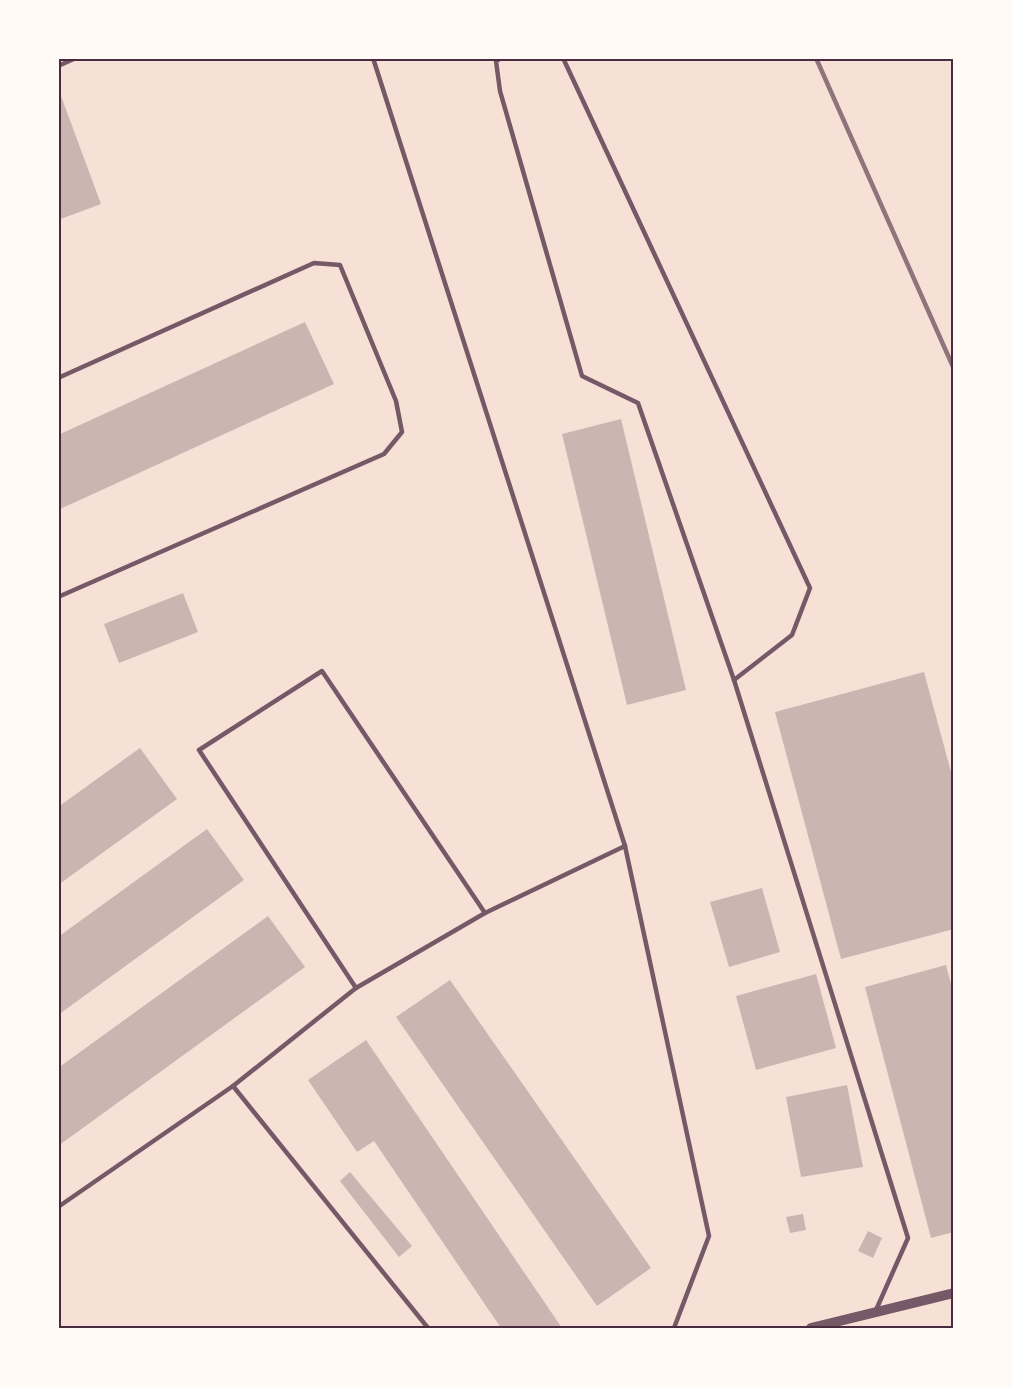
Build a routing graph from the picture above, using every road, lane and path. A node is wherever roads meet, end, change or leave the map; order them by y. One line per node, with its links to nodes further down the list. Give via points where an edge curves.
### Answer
1 (76, 58): 5 (lane)
2 (373, 58): 9 (lane)
3 (501, 58): 8 (lane, via 496,61 500,91 582,376 638,403)
4 (563, 58): 8 (lane, via 810,588 792,635)
5 (58, 66)
6 (58, 378): 7 (lane, via 314,263 340,265 396,401 402,432 384,454)
7 (58, 597)
8 (734, 680): 15 (lane, via 908,1238)
9 (625, 846): 10 (lane); 17 (lane, via 709,1236)
10 (485, 913): 11 (lane); 11 (lane, via 322,671 199,750)
11 (356, 988): 12 (lane)
12 (233, 1086): 13 (lane); 16 (lane)
13 (58, 1207)
14 (954, 1293): 15 (street)
15 (875, 1312): 18 (street)
16 (428, 1329)
17 (674, 1329)
18 (812, 1329)

